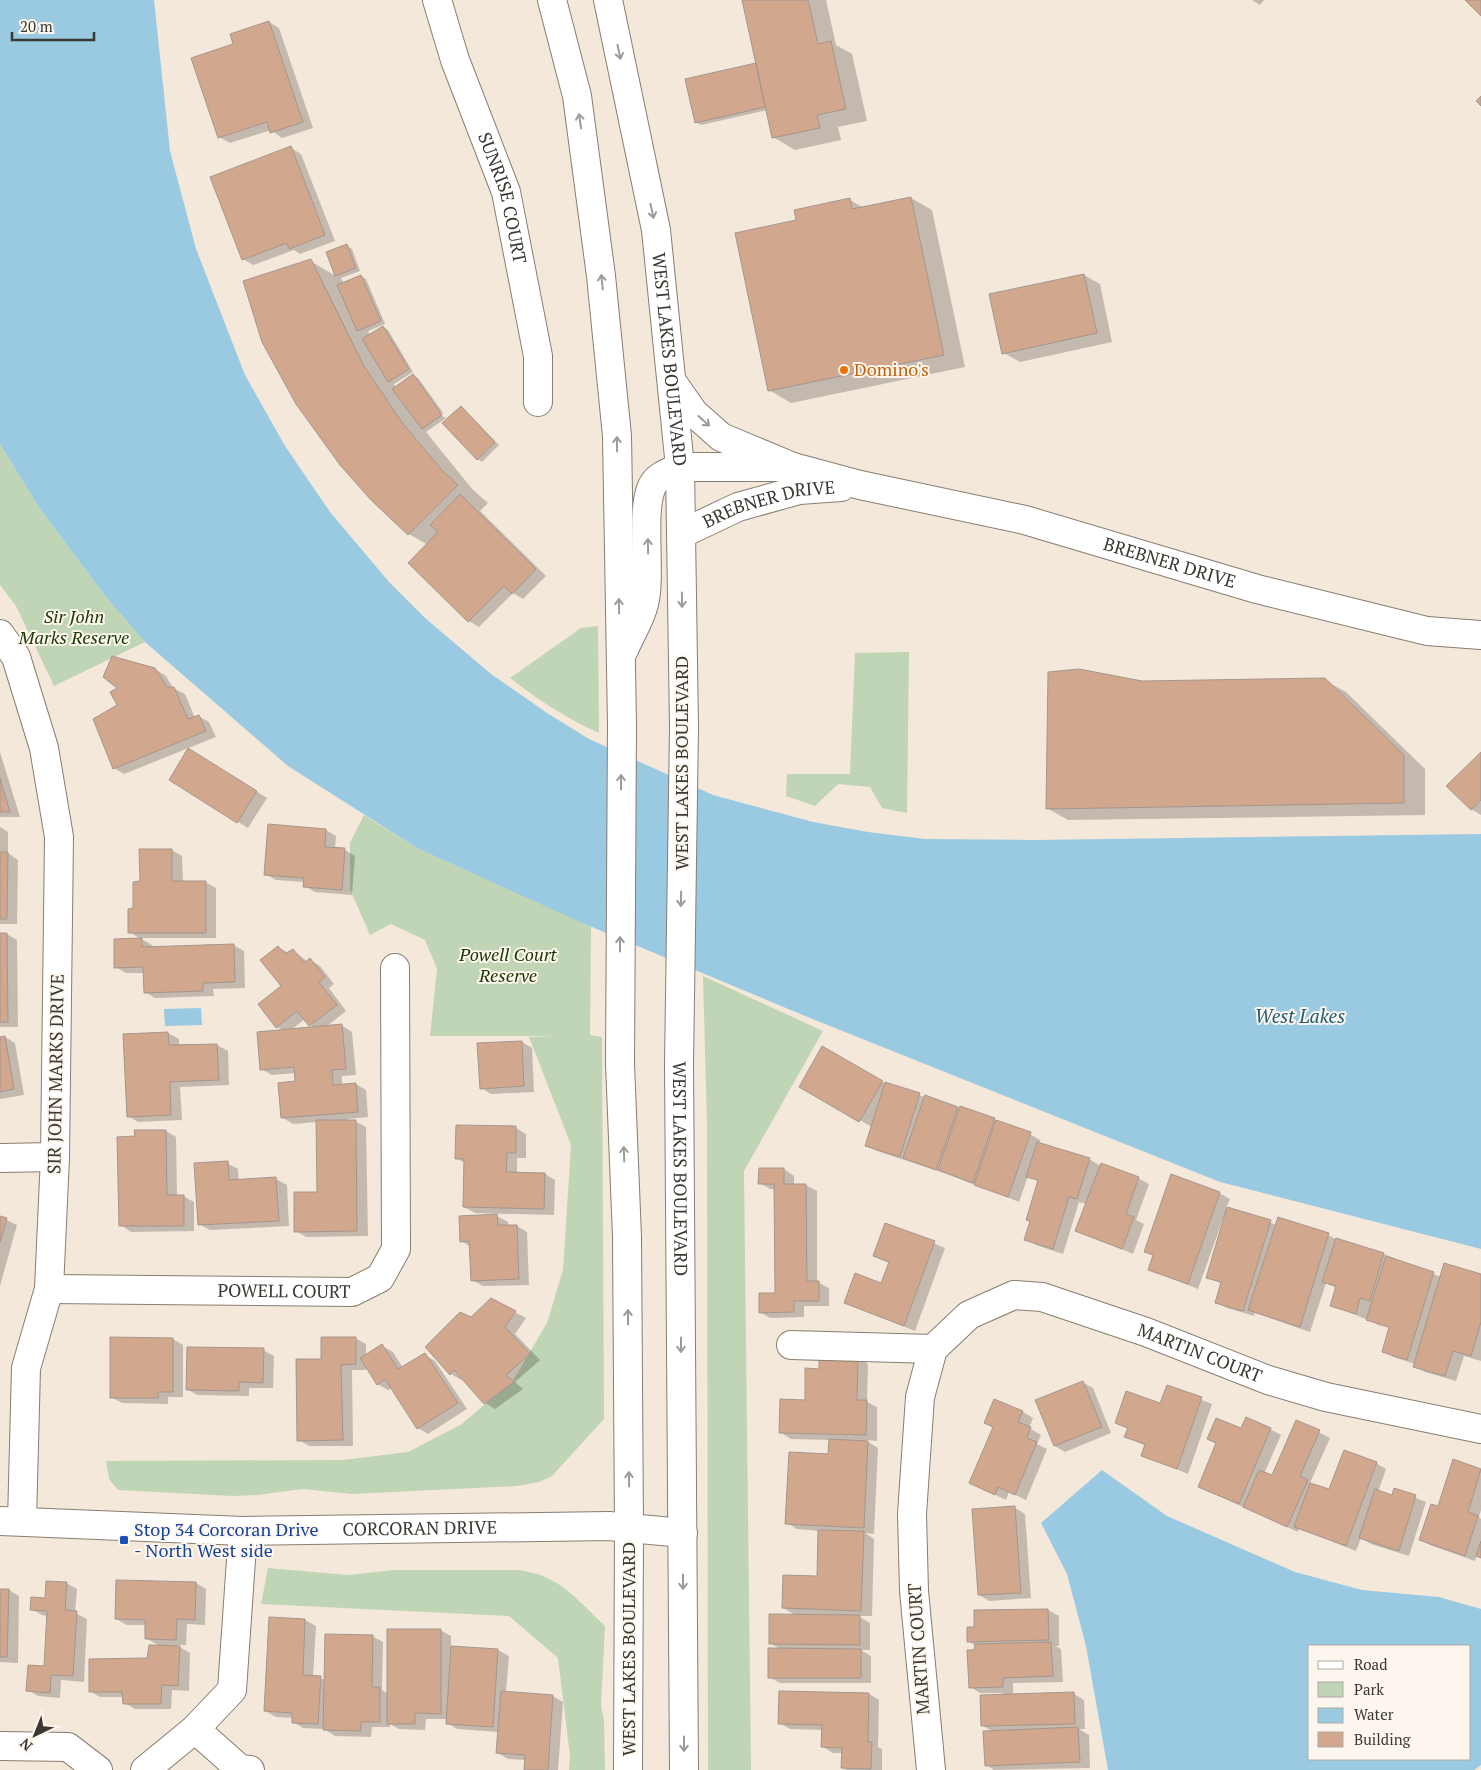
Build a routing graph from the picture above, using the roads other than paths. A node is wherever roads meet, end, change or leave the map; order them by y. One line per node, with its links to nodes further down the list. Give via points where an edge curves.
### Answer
1 (437, 0): 5 (street, SUNRISE COURT, via 455,60 506,192 538,356)
2 (552, 0): 12 (street, WEST LAKES BOULEVARD, one-way to 2, via 617,436 601,276 577,96)
3 (608, 0): 4 (street, WEST LAKES BOULEVARD, one-way to 4, via 656,230)
4 (673, 384): 6 (street, one-way to 6, via 694,413 721,437); 7 (street, WEST LAKES BOULEVARD)
5 (538, 402)
6 (793, 467): 7 (street, BREBNER DRIVE); 8 (street, BREBNER DRIVE)
7 (680, 468): 9 (street, WEST LAKES BOULEVARD); 12 (street, one-way to 7, via 644,604 647,504 654,483)
8 (860, 485): 9 (street, BREBNER DRIVE, via 799,490 738,507); 11 (street, BREBNER DRIVE, via 1025,520 1257,589 1428,631)
9 (681, 534): 23 (street, WEST LAKES BOULEVARD, one-way to 23, via 684,727 679,1034)
10 (0, 634): 14 (street, SIR JOHN MARKS DRIVE, via 16,657 44,748 59,837)
11 (1481, 635)
12 (620, 659): 21 (street, WEST LAKES BOULEVARD, one-way to 12, via 620,993)
13 (395, 968): 16 (street, POWELL COURT, via 396,1248 380,1278 352,1292)
14 (55, 1157): 15 (street); 16 (street, SIR JOHN MARKS DRIVE)
15 (0, 1158)
16 (49, 1289): 20 (street, SIR JOHN MARKS DRIVE, via 26,1368)
17 (791, 1345): 18 (street)
18 (933, 1349): 19 (street, MARTIN COURT, via 969,1315 990,1304 1014,1295 1042,1297 1326,1398); 31 (street, MARTIN COURT, via 920,1397 912,1514 914,1591)
19 (1481, 1429)
20 (11, 1521): 22 (street, CORCORAN DRIVE)
21 (630, 1528): 22 (street, CORCORAN DRIVE); 23 (street, WEST LAKES BOULEVARD); 29 (street, WEST LAKES BOULEVARD)
22 (243, 1531): 24 (street, via 232,1690)
23 (683, 1533): 30 (street, WEST LAKES BOULEVARD, one-way to 30)
24 (195, 1729): 27 (street); 28 (street, via 240,1769)
25 (0, 1746): 26 (street, via 68,1747)
26 (98, 1770)
27 (145, 1770)
28 (250, 1770)
29 (628, 1770)
30 (684, 1770)
31 (931, 1770)

